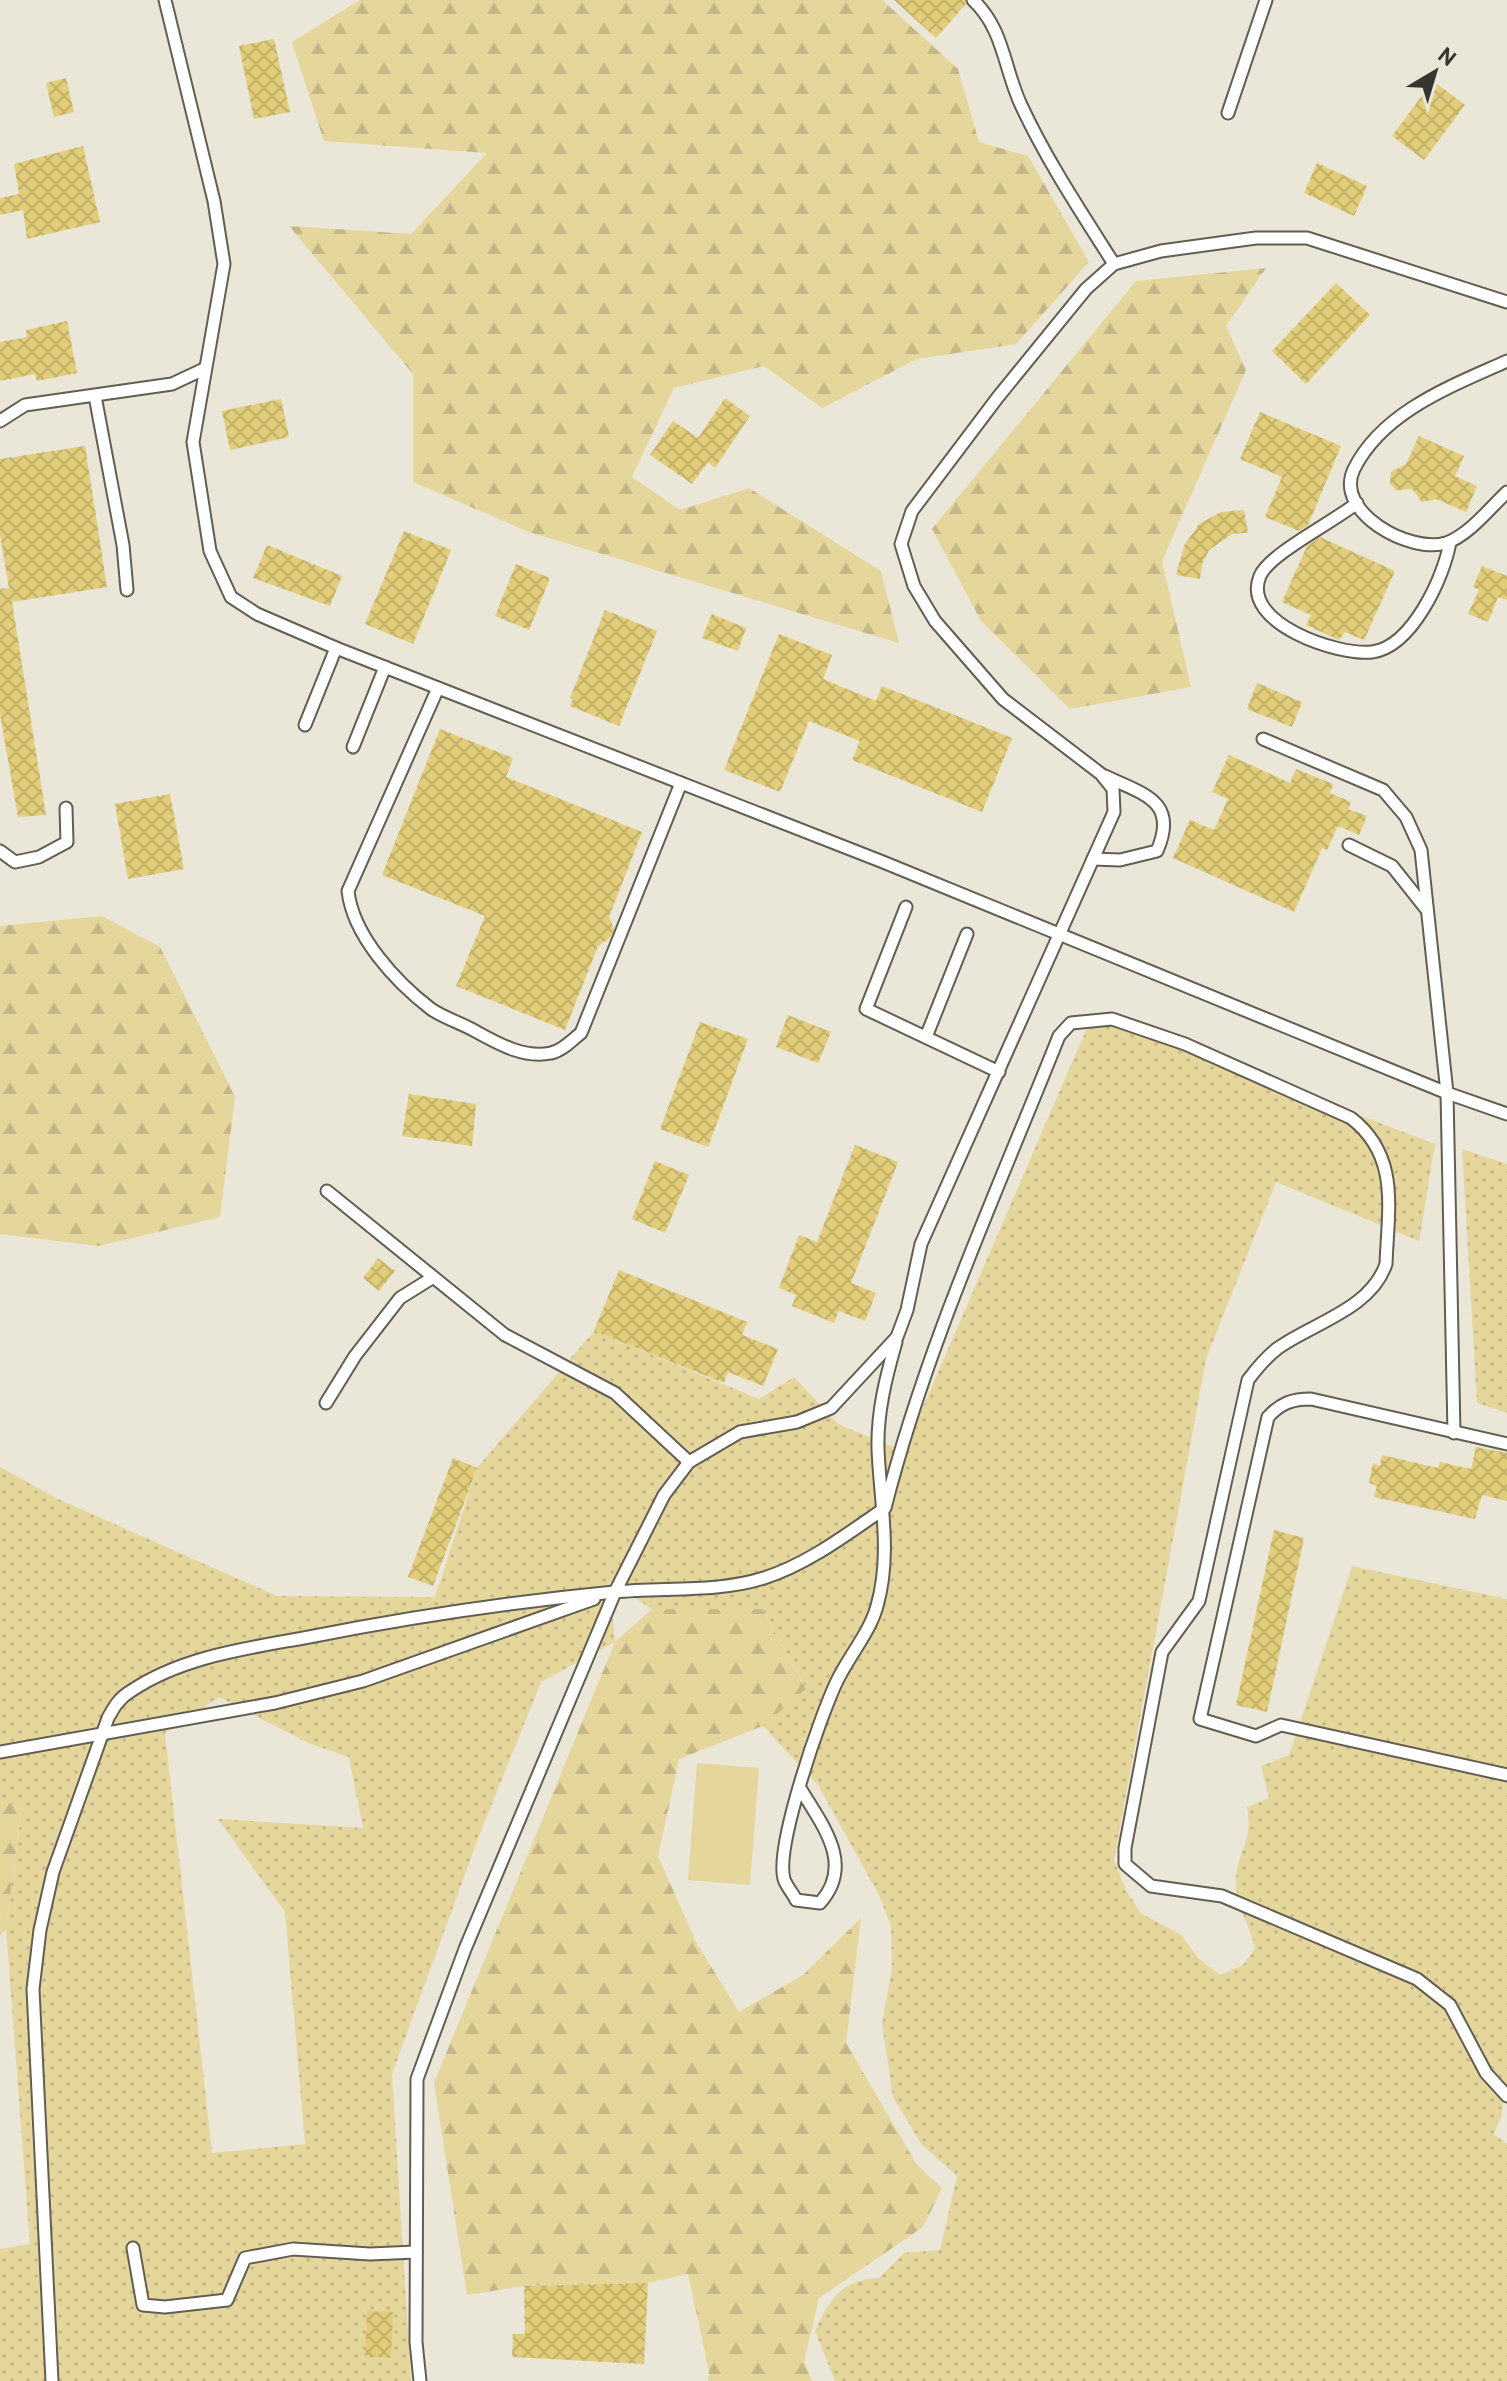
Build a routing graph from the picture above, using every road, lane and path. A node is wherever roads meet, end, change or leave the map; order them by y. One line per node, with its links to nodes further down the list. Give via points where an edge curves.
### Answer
1 (165, 0): 8 (lane, via 224,264)
2 (973, 0): 5 (lane, via 995,29 1018,100 1038,140)
3 (1266, 0): 4 (lane)
4 (1228, 113)
5 (1114, 264): 6 (lane, via 1203,244 1307,238); 21 (lane, via 1086,289 998,397 912,511 901,544 914,586 935,621 1003,699)
6 (1507, 302)
7 (1507, 361): 12 (lane, via 1425,399 1379,436 1353,471 1351,492)
8 (204, 369): 9 (lane, via 172,384); 15 (lane, via 193,442 217,572 231,597 257,614)
9 (95, 396): 10 (lane, via 25,405); 14 (lane)
10 (0, 421)
11 (1507, 492): 13 (lane)
12 (1357, 503): 13 (lane, via 1363,514 1396,538 1427,547); 13 (lane, via 1281,552 1260,575 1257,591 1264,607 1294,633 1345,651 1374,652 1405,635 1423,612)
13 (1450, 542)
14 (127, 590)
15 (336, 648): 16 (lane); 18 (lane)
16 (385, 667): 17 (lane); 20 (lane)
17 (438, 688): 22 (lane); 22 (lane, via 348,891 350,911 364,937 412,993 434,1011 503,1046 551,1053 581,1033)
18 (305, 725)
19 (1263, 739): 32 (lane, via 1383,790 1406,817 1421,850)
20 (353, 747)
21 (1101, 774): 23 (lane); 24 (lane, via 1113,789)
22 (681, 783): 34 (lane)
23 (1139, 792): 24 (lane); 30 (lane, via 1164,812 1166,832 1157,851)
24 (1113, 801): 26 (lane)
25 (66, 808): 28 (lane, via 67,842 15,862)
26 (1104, 834): 29 (lane); 30 (lane)
27 (1349, 845): 32 (lane, via 1392,866)
28 (0, 851)
29 (1093, 859): 30 (lane); 34 (lane)
30 (1120, 860)
31 (906, 907): 35 (lane, via 866,1009)
32 (1427, 911): 37 (lane)
33 (967, 934): 35 (lane)
34 (1060, 936): 36 (lane); 37 (lane)
35 (926, 1037): 36 (lane)
36 (999, 1072): 41 (lane, via 921,1244)
37 (1447, 1093): 38 (lane); 43 (lane)
38 (1507, 1114)
39 (327, 1191): 40 (lane)
40 (432, 1278): 42 (lane, via 400,1298); 45 (lane, via 505,1335 615,1393)
41 (897, 1337): 45 (lane, via 831,1408 797,1422 740,1432); 46 (lane, via 881,1399 878,1448)
42 (326, 1403)
43 (1454, 1433): 44 (lane); 50 (lane, via 1311,1399 1279,1406 1268,1417 1200,1719 1256,1736 1281,1725)
44 (1507, 1444)
45 (689, 1462): 47 (lane, via 664,1495)
46 (885, 1508): 47 (lane, via 805,1560 765,1578 724,1587); 51 (lane, via 885,1560 877,1608 837,1680 811,1742); 52 (lane, via 925,1374 1059,1036 1071,1023 1112,1019 1185,1044 1323,1103 1367,1130 1386,1168 1383,1274 1361,1299 1280,1346 1248,1380 1199,1601 1162,1652 1125,1864 1151,1886 1222,1896 1417,1979 1450,2005 1486,2073)
47 (615, 1592): 48 (lane, via 363,1681 275,1703); 48 (lane, via 474,1607 208,1657 128,1692 117,1702); 54 (lane, via 465,1949 417,2079)
48 (103, 1733): 49 (lane); 55 (lane, via 53,1872 33,1989)
49 (0, 1752)
50 (1507, 1775)
51 (800, 1788): 51 (lane, via 783,1877 796,1900 820,1903 834,1887 837,1860)
52 (1507, 2096)
53 (133, 2248): 54 (lane, via 143,2305 165,2307 227,2300 245,2258 293,2249)
54 (416, 2252): 56 (lane)
55 (52, 2381)
56 (420, 2381)

